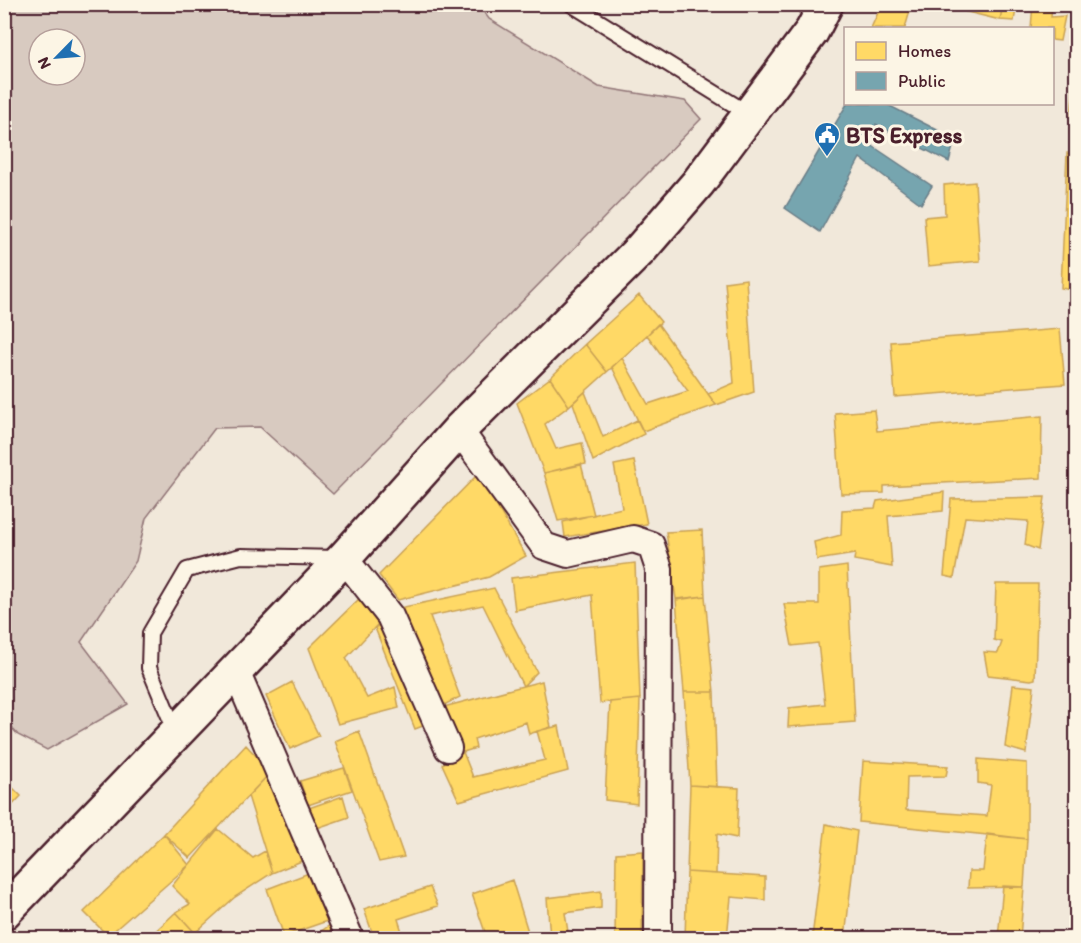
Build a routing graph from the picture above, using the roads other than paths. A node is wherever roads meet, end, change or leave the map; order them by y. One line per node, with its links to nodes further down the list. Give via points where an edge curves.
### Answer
1 (571, 4): 3 (lane)
2 (826, 4): 3 (street, via 812,31)
3 (749, 114): 4 (street, via 698,183 640,250)
4 (459, 430): 5 (street); 11 (street, via 544,546 568,554 633,539 651,545 658,569)
5 (344, 558): 6 (street); 7 (lane, via 241,556 187,570 150,633 148,668); 8 (street, via 390,616)
6 (235, 669): 7 (street); 10 (street)
7 (176, 733): 9 (street)
8 (447, 748)
9 (4, 912)
10 (350, 939)
11 (658, 939)

